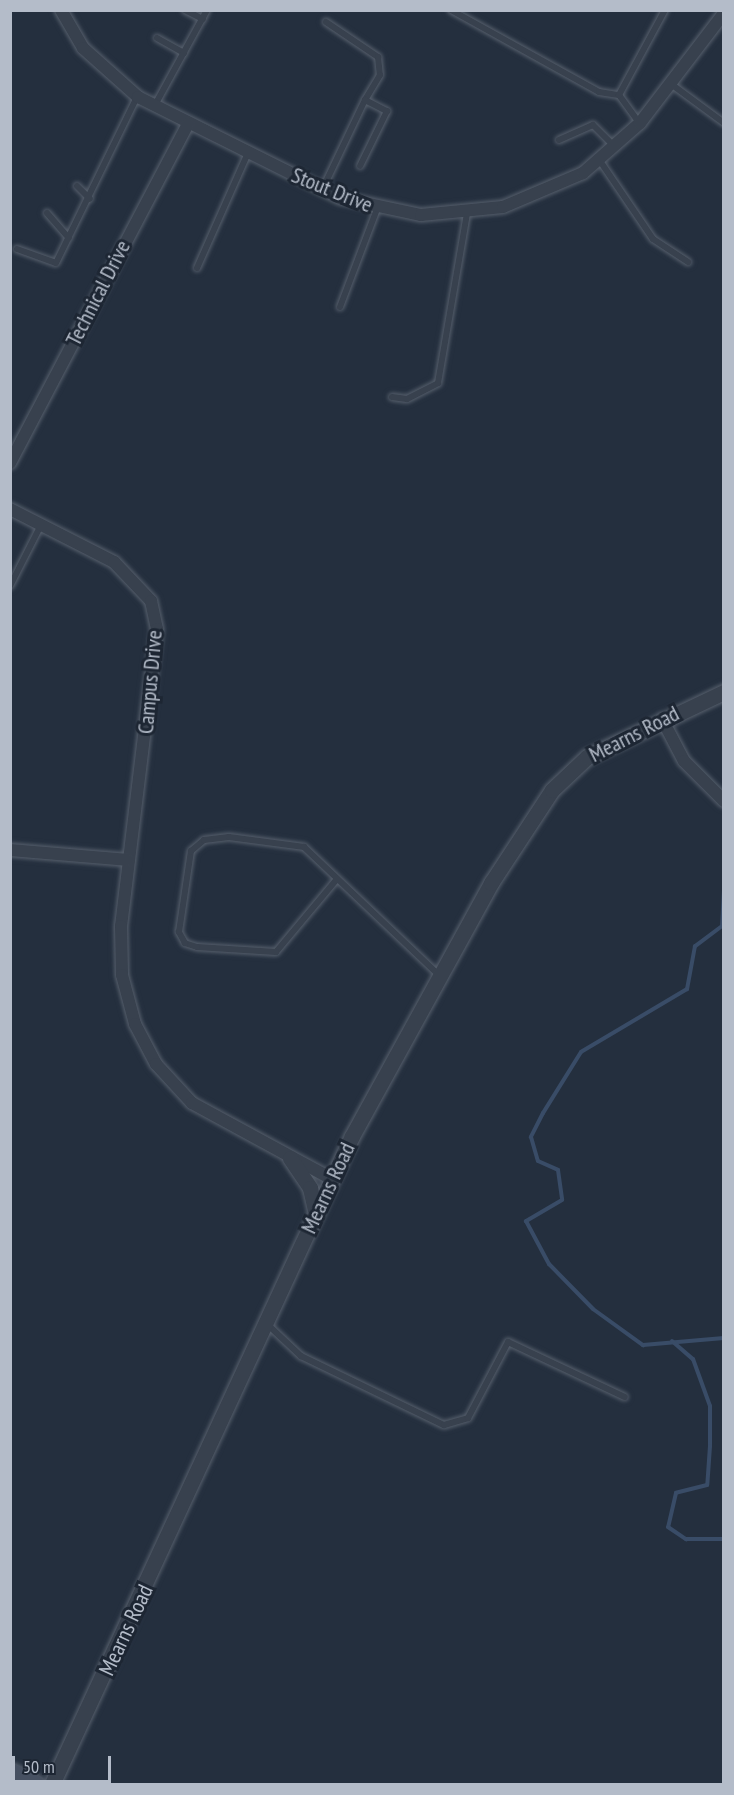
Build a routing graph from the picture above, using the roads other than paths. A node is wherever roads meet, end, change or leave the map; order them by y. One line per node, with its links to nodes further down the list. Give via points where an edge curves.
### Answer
1 (61, 10): 13 (street, Stout Drive, via 83,48)
2 (185, 10): 7 (lane)
3 (207, 10): 7 (lane)
4 (451, 10): 12 (lane, via 599,92)
5 (664, 10): 12 (lane)
6 (723, 13): 11 (street, Stout Drive)
7 (203, 19): 10 (lane)
8 (326, 22): 14 (lane, via 378,57 380,75)
9 (157, 38): 10 (lane)
10 (184, 53): 15 (lane)
11 (670, 84): 16 (street, Stout Drive); 17 (lane)
12 (619, 95): 16 (lane)
13 (138, 97): 15 (street, Stout Drive); 26 (lane)
14 (365, 100): 23 (lane, via 387,111); 25 (lane)
15 (155, 106): 18 (street, Stout Drive)
16 (640, 123): 20 (street, Stout Drive)
17 (723, 123)
18 (188, 124): 21 (street, Stout Drive); 36 (street, Technical Drive)
19 (559, 140): 20 (lane, via 592,125)
20 (615, 148): 22 (street, Stout Drive)
21 (248, 153): 25 (street, Stout Drive); 33 (lane)
22 (600, 161): 29 (street, Stout Drive, via 520,203); 32 (lane, via 653,239)
23 (360, 166)
24 (77, 186): 26 (lane)
25 (322, 189): 27 (street, Stout Drive)
26 (90, 199): 30 (lane)
27 (377, 209): 29 (street, Stout Drive); 34 (lane)
28 (47, 213): 30 (lane)
29 (467, 214): 35 (lane, via 438,383 407,399)
30 (69, 238): 31 (lane, via 56,263)
31 (17, 249)
32 (688, 262)
33 (197, 268)
34 (340, 307)
35 (392, 397)
36 (10, 463)
37 (10, 509): 38 (street, Campus Drive)
38 (41, 525): 39 (lane); 44 (street, Campus Drive, via 114,562 151,601 157,629)
39 (10, 586)
40 (723, 692): 41 (street, Mearns Road)
41 (662, 719): 42 (street, via 684,762); 46 (street, Mearns Road, via 587,757 552,790)
42 (723, 801)
43 (10, 850): 44 (street)
44 (129, 860): 47 (street, Campus Drive, via 120,926 122,975 140,1034 156,1064 192,1102)
45 (337, 879): 45 (lane, via 304,847 229,837 204,840 191,851 179,932 185,943 197,947 276,952); 46 (lane)
46 (438, 974): 48 (street, Mearns Road)
47 (290, 1158): 48 (street, Campus Drive); 49 (street, via 307,1181)
48 (332, 1179): 49 (street, Mearns Road)
49 (316, 1214): 50 (street, Mearns Road)
50 (266, 1323): 51 (lane, via 301,1356 444,1425 468,1418 508,1342); 54 (street, Mearns Road)
51 (625, 1397)
52 (10, 1772): 53 (main road)
53 (35, 1785)
54 (52, 1785)

